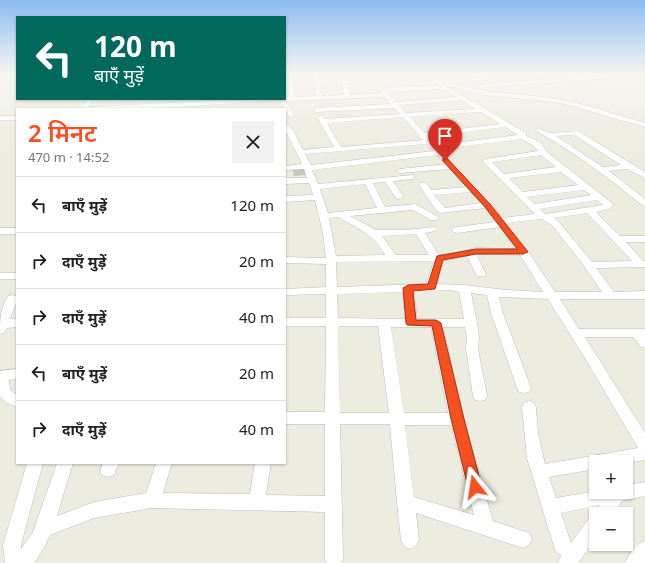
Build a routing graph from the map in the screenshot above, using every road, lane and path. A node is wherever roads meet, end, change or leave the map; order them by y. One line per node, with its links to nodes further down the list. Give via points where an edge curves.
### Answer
1 (250, 100): 9 (street)
2 (252, 100): 12 (street)
3 (286, 100): 18 (street)
4 (310, 100): 13 (street)
5 (390, 100): 10 (street)
6 (441, 100): 10 (street)
7 (467, 100): 14 (street)
8 (550, 100): 22 (street)
9 (225, 103): 11 (street)
10 (394, 105): 13 (street, via 370,110); 15 (street)
11 (161, 108)
12 (263, 108)
13 (316, 110): 19 (street)
14 (482, 110): 15 (street); 21 (street)
15 (404, 117): 19 (street); 26 (street)
16 (4, 118): 17 (street); 20 (street)
17 (16, 118)
18 (288, 120): 29 (street)
19 (323, 121): 27 (street)
20 (0, 124)
21 (507, 125): 25 (street); 26 (street)
22 (645, 125)
23 (538, 130): 24 (street)
24 (547, 135): 32 (street, via 575,133); 35 (street)
25 (523, 137): 26 (street); 30 (street, via 537,144)
26 (431, 145): 27 (street); 28 (street); 31 (street); 40 (street)
27 (339, 149): 29 (street)
28 (415, 150)
29 (300, 152): 40 (street)
30 (542, 153): 34 (street); 39 (street, via 486,160)
31 (451, 166): 36 (street); 45 (street)
32 (630, 166): 35 (street); 37 (street)
33 (286, 168): 40 (street)
34 (562, 168): 39 (street); 44 (street)
35 (601, 170): 50 (street)
36 (400, 171)
37 (645, 176)
38 (410, 177): 41 (street)
39 (502, 177): 46 (street)
40 (312, 179): 42 (street); 43 (street); 49 (street); 56 (street)
41 (387, 179): 43 (street); 47 (street)
42 (286, 181)
43 (368, 181): 53 (street)
44 (585, 186): 46 (street); 48 (street)
45 (472, 189): 51 (street); 51 (street, via 426,189 443,211)
46 (521, 195): 52 (street)
47 (399, 196)
48 (598, 197): 52 (street); 54 (street, via 609,206)
49 (286, 198)
50 (645, 203)
51 (488, 206): 59 (street)
52 (534, 207): 57 (street)
53 (382, 210): 55 (street); 58 (street, via 415,207)
54 (589, 210): 57 (street); 66 (street)
55 (339, 214): 56 (street); 65 (street)
56 (323, 216): 73 (street)
57 (544, 216): 59 (street); 75 (street, via 559,227)
58 (434, 218)
59 (501, 222): 61 (street); 69 (street)
60 (432, 229): 64 (street)
61 (457, 230)
62 (0, 231): 63 (street)
63 (16, 231)
64 (419, 231): 65 (street); 71 (street)
65 (374, 233): 70 (street, via 383,242)
66 (617, 239): 67 (street); 74 (street)
67 (645, 239)
68 (470, 252): 69 (street); 71 (street); 76 (street)
69 (523, 252): 87 (street)
70 (392, 258): 71 (street); 73 (street)
71 (438, 258): 79 (street)
72 (286, 260): 73 (street)
73 (330, 260): 82 (street)
74 (642, 264): 75 (street)
75 (589, 265): 85 (street)
76 (481, 274)
77 (0, 276): 78 (street)
78 (16, 276)
79 (432, 287): 80 (street); 81 (street)
80 (408, 288): 82 (street); 93 (street)
81 (464, 288): 84 (street); 95 (street)
82 (331, 291): 83 (street); 90 (street)
83 (286, 292)
84 (492, 292): 87 (street); 102 (street, via 497,314)
85 (610, 295): 86 (street); 87 (street)
86 (645, 295)
87 (552, 296): 97 (street)
88 (12, 299): 96 (street)
89 (286, 322): 90 (street)
90 (331, 322): 92 (street); 107 (street)
91 (16, 323): 96 (street)
92 (384, 323): 93 (street); 108 (street)
93 (411, 323): 94 (street)
94 (436, 323): 95 (street); 109 (street)
95 (471, 323): 103 (street, via 472,353)
96 (1, 327)
97 (576, 333): 98 (street); 110 (street)
98 (641, 333): 99 (street)
99 (645, 344)
100 (16, 374): 101 (street)
101 (1, 376): 104 (street, via 2,390)
102 (524, 388)
103 (480, 396)
104 (16, 402)
105 (529, 407): 118 (street, via 535,458)
106 (286, 418): 107 (street)
107 (332, 418): 108 (street); 125 (street)
108 (397, 418): 109 (street); 124 (street)
109 (458, 419): 127 (street)
110 (645, 446)
111 (645, 453): 112 (street)
112 (633, 455)
113 (589, 463): 118 (street)
114 (35, 464): 135 (street, via 12,545)
115 (65, 464): 128 (street)
116 (164, 464): 122 (street)
117 (263, 464): 123 (street)
118 (540, 472): 126 (street)
119 (645, 489): 120 (street)
120 (633, 491)
121 (591, 499): 126 (street)
122 (152, 500): 123 (street); 128 (street, via 94,510)
123 (257, 502): 125 (street)
124 (405, 502): 127 (street); 131 (street)
125 (333, 504): 134 (street)
126 (550, 507): 133 (street)
127 (486, 528): 130 (street)
128 (43, 529): 136 (street)
129 (589, 530): 133 (street)
130 (523, 539)
131 (410, 540)
132 (645, 550): 137 (street)
133 (565, 555)
134 (334, 559)
135 (14, 563)
136 (23, 563)
137 (634, 563)

